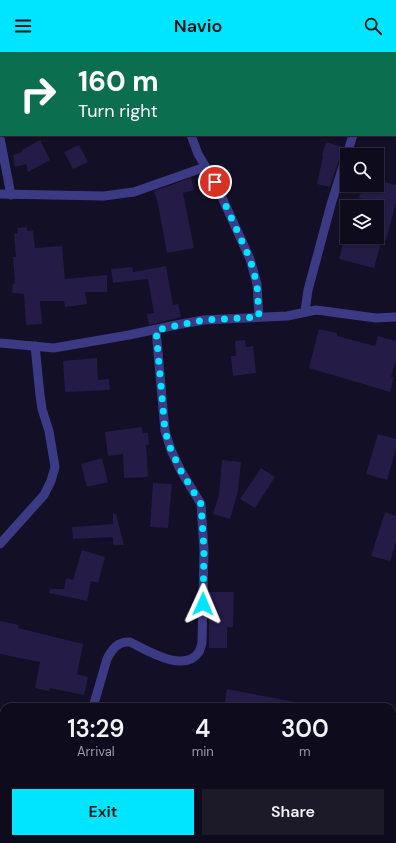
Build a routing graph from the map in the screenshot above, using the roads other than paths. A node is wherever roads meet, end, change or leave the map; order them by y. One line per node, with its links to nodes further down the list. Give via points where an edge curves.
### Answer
1 (191, 136): 4 (street)
2 (353, 136): 7 (street, via 332,200 308,290)
3 (0, 138): 6 (street)
4 (205, 167): 6 (street, via 134,192 104,196); 8 (street, via 215,182 250,259 257,284)
5 (0, 194): 6 (street)
6 (11, 195)
7 (305, 311): 8 (street, via 287,316); 9 (street)
8 (259, 317): 10 (street, via 204,320)
9 (396, 318)
10 (156, 330): 12 (street, via 54,348); 14 (street, via 165,431 181,471 201,504 204,550 202,643 199,652 191,659 174,662 130,642 116,645 107,658)
11 (0, 343): 12 (street)
12 (34, 346): 13 (street, via 40,395 55,467 44,496)
13 (0, 544)
14 (94, 703)

